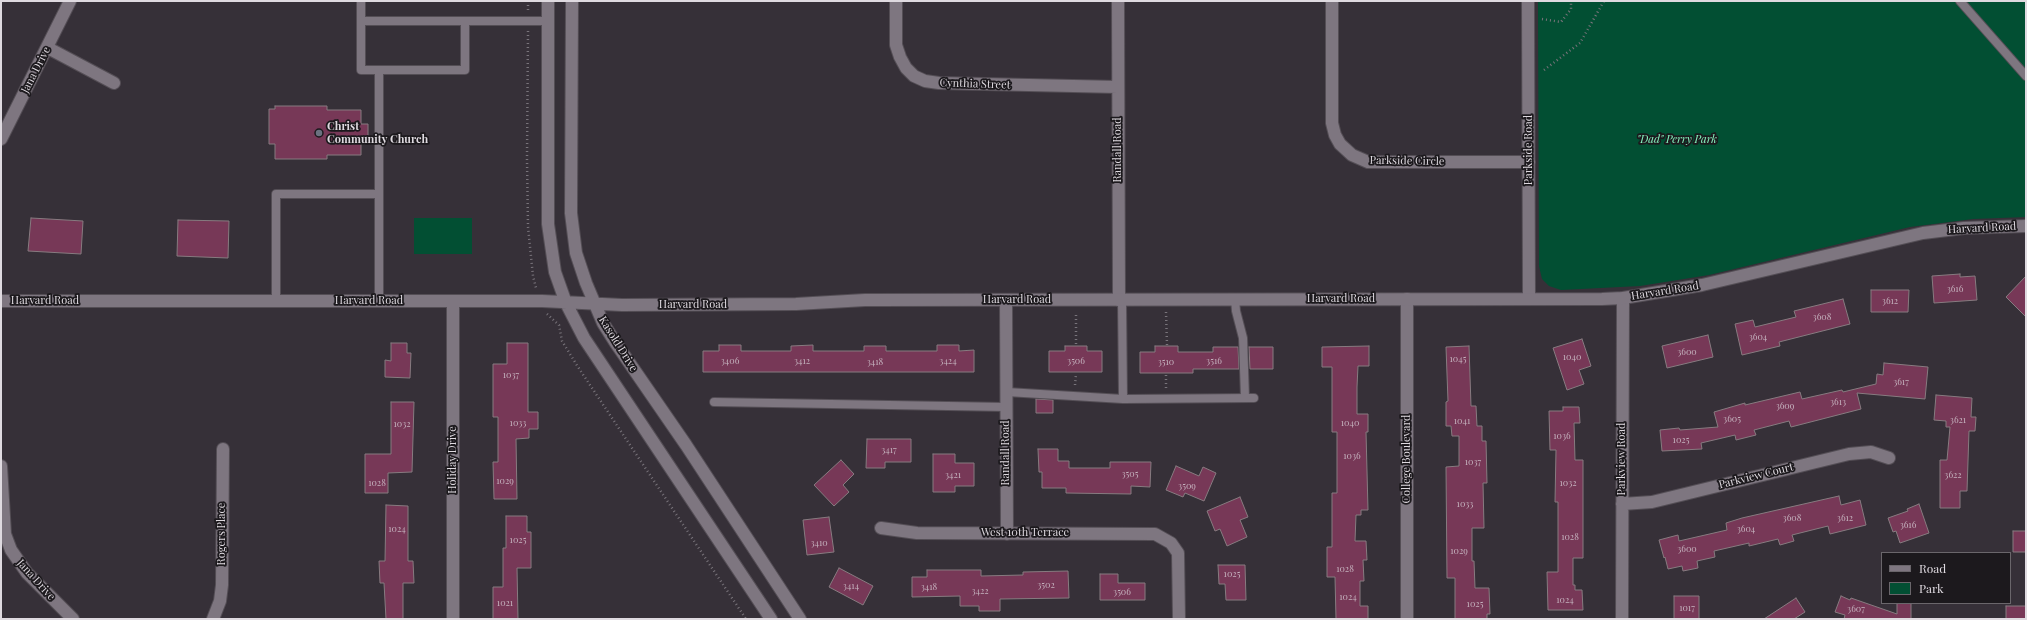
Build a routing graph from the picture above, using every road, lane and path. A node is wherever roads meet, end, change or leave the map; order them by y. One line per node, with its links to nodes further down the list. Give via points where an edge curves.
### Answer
1 (70, 1): 18 (street, Jana Drive)
2 (361, 1): 14 (lane)
3 (528, 1): 16 (path)
4 (548, 1): 17 (street)
5 (572, 1): 42 (street, Kasold Drive, via 571,213 576,253)
6 (896, 1): 23 (street, Cynthia Street, via 896,45 900,57 914,76 925,81)
7 (1118, 1): 23 (street, Randall Road)
8 (1332, 1): 25 (street, Parkside Circle, via 1332,123 1340,144 1352,155 1368,162)
9 (1528, 1): 25 (street, Parkside Road)
10 (1571, 1): 13 (path, via 1571,9 1561,22 1542,21)
11 (1604, 1): 20 (path, via 1580,42)
12 (1960, 1): 21 (lane)
13 (1542, 14)
14 (361, 21): 15 (lane); 19 (lane, via 361,70)
15 (465, 21): 16 (lane); 19 (lane, via 465,70)
16 (528, 21): 17 (lane); 28 (path, via 528,227)
17 (548, 21): 41 (street, via 548,224 555,272)
18 (48, 48): 22 (street); 24 (street, Jana Drive)
19 (379, 70): 26 (lane)
20 (1544, 70)
21 (2026, 76)
22 (114, 83)
23 (1118, 87): 36 (street, Randall Road)
24 (1, 139)
25 (1529, 162): 33 (street, Parkside Road)
26 (379, 194): 38 (lane, via 276,194); 39 (lane)
27 (2026, 226): 29 (street, Harvard Road, via 1971,227 1923,233 1702,285)
28 (535, 286)
29 (1623, 298): 33 (street, Harvard Road); 53 (street, Parkview Road)
30 (1166, 299): 31 (street, Harvard Road); 36 (street, Harvard Road); 45 (path)
31 (1235, 299): 32 (street, Harvard Road); 47 (lane, via 1243,338 1250,398)
32 (1407, 299): 33 (street, Harvard Road); 63 (street, College Boulevard)
33 (1529, 299)
34 (1006, 300): 35 (street, Harvard Road); 42 (street, Harvard Road); 46 (street, Randall Road)
35 (1076, 300): 36 (street, Harvard Road); 44 (path)
36 (1120, 300): 47 (lane)
37 (1, 301): 38 (street, Harvard Road)
38 (276, 302): 39 (street, Harvard Road)
39 (379, 302): 40 (street, Harvard Road)
40 (453, 302): 41 (street, Harvard Road); 58 (street, Holiday Drive)
41 (566, 302): 42 (street, Harvard Road); 60 (street, via 584,338)
42 (594, 304): 61 (street, Kasold Drive, via 615,342)
43 (547, 314): 59 (path, via 559,325 562,341 578,367)
44 (1076, 344)
45 (1166, 345)
46 (1007, 392): 47 (lane); 49 (street, Randall Road)
47 (1123, 399)
48 (714, 402): 49 (lane)
49 (1006, 406): 55 (street, Randall Road)
50 (223, 448): 57 (street, Rogers Place, via 222,585 220,601)
51 (1889, 458): 53 (street, Parkview Court, via 1871,452 1849,454 1652,502)
52 (1, 466): 56 (street, Jana Drive, via 5,534 11,550 27,573)
53 (1622, 504): 64 (street, Parkview Road)
54 (881, 528): 55 (street, West 10th Terrace, via 917,533)
55 (1007, 534): 62 (street, West 10th Terrace, via 1155,534 1167,540 1176,549 1179,558)
56 (73, 619)
57 (213, 619)
58 (453, 619)
59 (746, 619)
60 (771, 619)
61 (800, 619)
62 (1179, 619)
63 (1407, 619)
64 (1622, 619)

